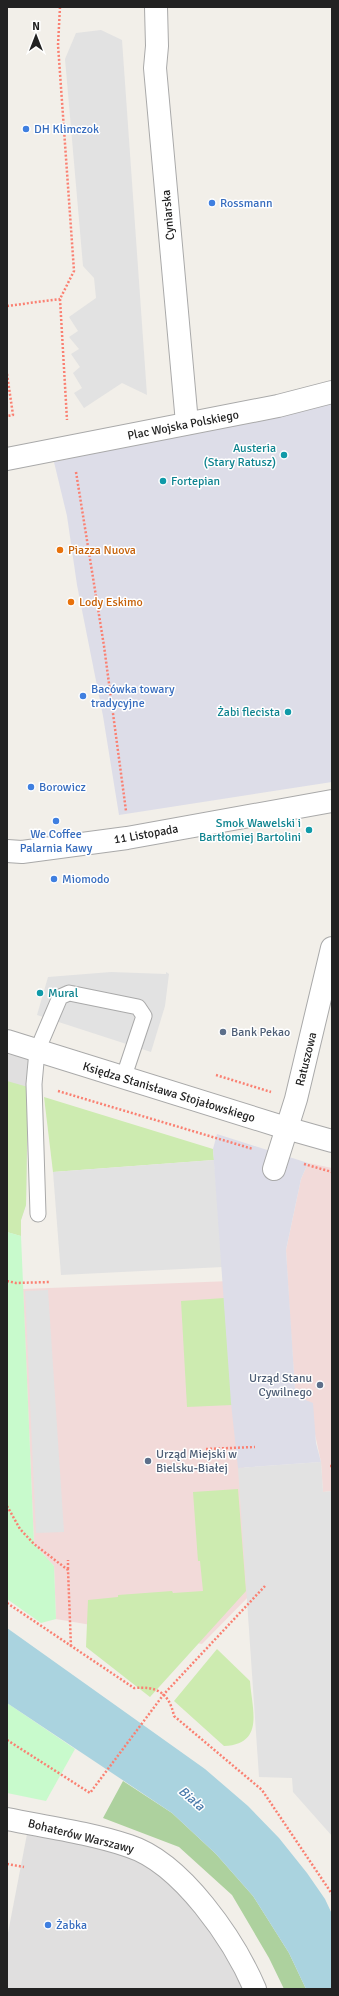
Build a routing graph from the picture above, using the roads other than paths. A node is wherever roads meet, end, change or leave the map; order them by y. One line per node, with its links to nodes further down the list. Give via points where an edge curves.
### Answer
1 (156, 7): 3 (street, Cyniarska, via 155,68)
2 (332, 392): 3 (street, Plac Wojska Polskiego, via 278,406)
3 (187, 423): 4 (street, Plac Wojska Polskiego)
4 (7, 458)
5 (332, 801): 6 (street, 11 Listopada, via 127,838 22,852)
6 (7, 851)
7 (332, 948): 11 (street, Ratuszowa, via 296,1099)
8 (7, 1042): 9 (street, Księdza Stanisława Stojałowskiego)
9 (38, 1051): 10 (street, Księdza Stanisława Stojałowskiego); 10 (lane, via 60,997 69,993 138,1007 144,1016); 14 (lane, via 34,1084)
10 (123, 1079): 11 (street, Księdza Stanisława Stojałowskiego)
11 (286, 1128): 12 (street, Księdza Stanisława Stojałowskiego); 13 (street, Ratuszowa)
12 (332, 1141)
13 (276, 1163)
14 (38, 1214)
15 (8, 1823): 16 (street, Bohaterów Warszawy, via 130,1846 156,1859 183,1882 222,1928)
16 (255, 1989)

